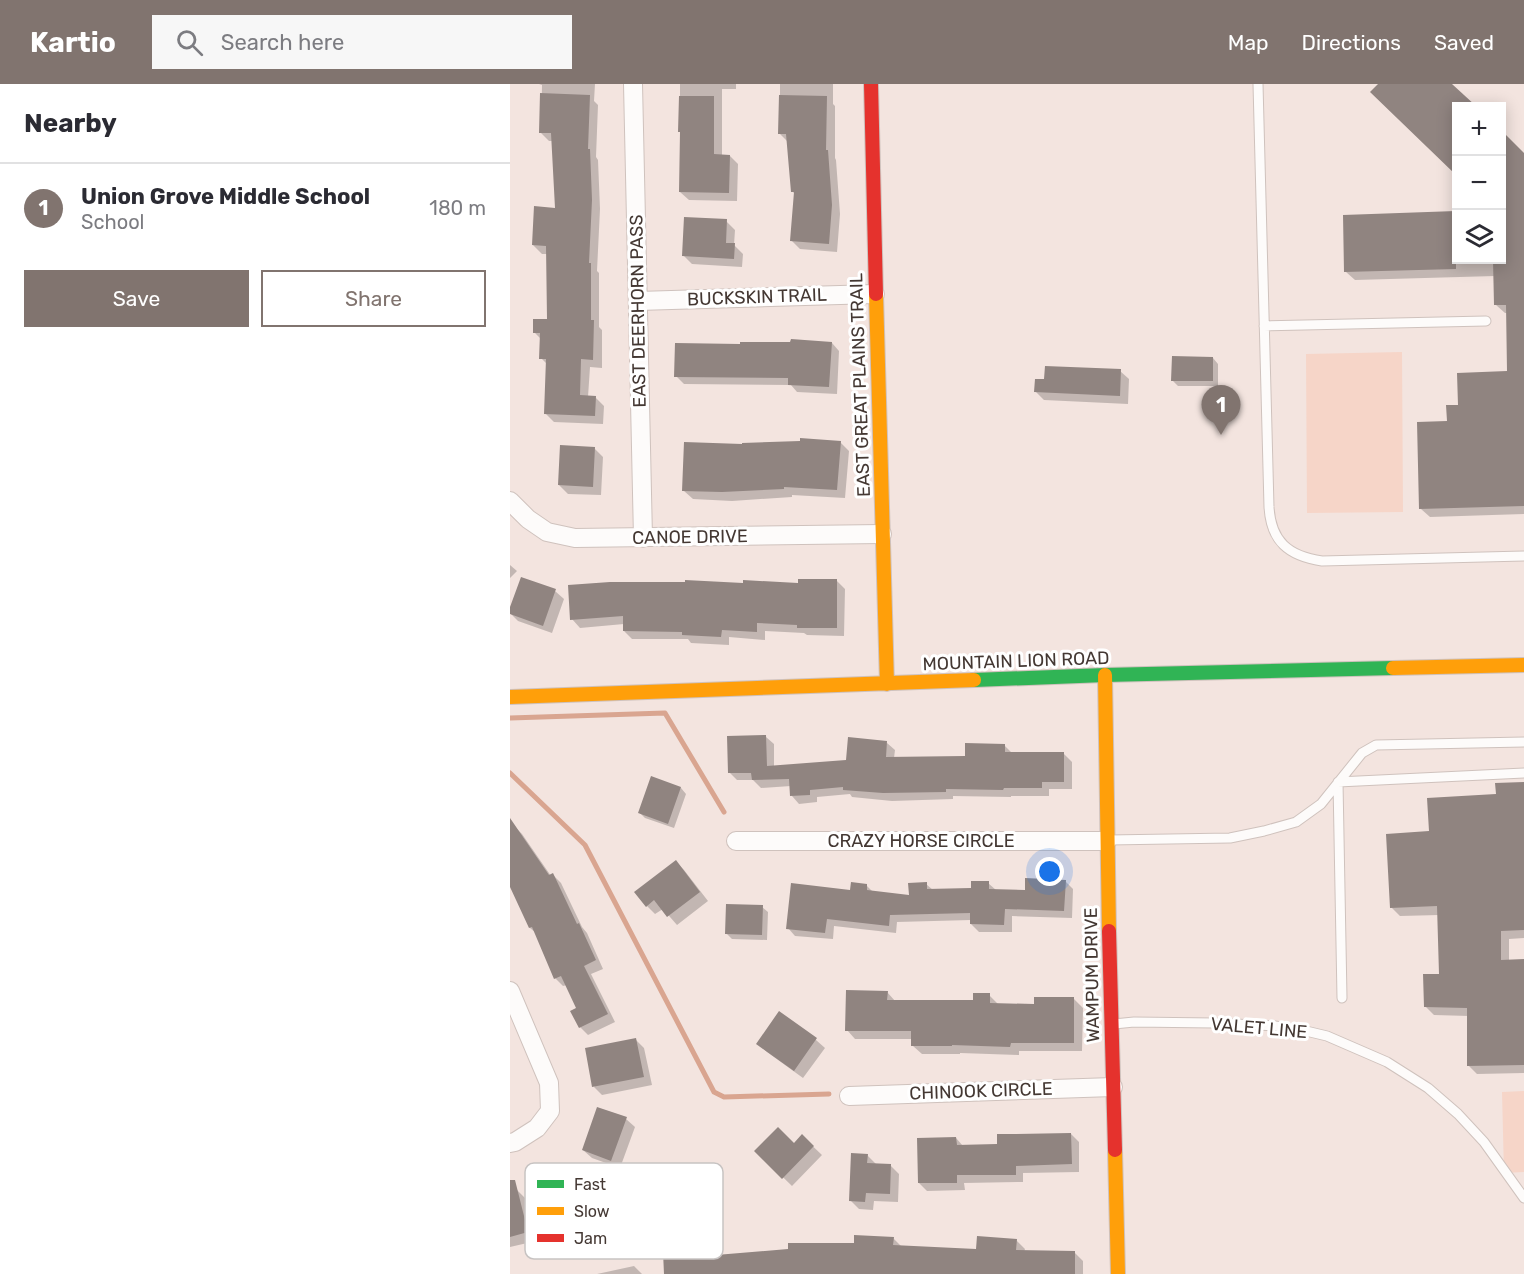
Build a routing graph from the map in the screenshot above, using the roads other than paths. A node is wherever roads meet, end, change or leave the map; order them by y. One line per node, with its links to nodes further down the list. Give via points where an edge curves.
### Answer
1 (633, 84): 5 (street, EAST DEERHORN PASS)
2 (870, 84): 4 (street, EAST GREAT PLAINS TRAIL)
3 (1258, 84): 7 (lane)
4 (875, 294): 5 (street, BUCKSKIN TRAIL); 9 (street, EAST GREAT PLAINS TRAIL)
5 (638, 301): 10 (street, EAST DEERHORN PASS)
6 (1486, 321): 7 (lane)
7 (1264, 326): 11 (lane, via 1270,519 1275,534 1293,553 1322,561)
8 (510, 501): 10 (street, CANOE DRIVE, via 547,532 575,538)
9 (882, 534): 10 (street, CANOE DRIVE); 14 (street, EAST GREAT PLAINS TRAIL)
10 (643, 538)
11 (1524, 556)
12 (1524, 665): 13 (street, MOUNTAIN LION ROAD)
13 (1105, 675): 14 (street, MOUNTAIN LION ROAD); 19 (street, WAMPUM DRIVE)
14 (887, 684): 15 (street, MOUNTAIN LION ROAD)
15 (510, 697)
16 (1524, 742): 18 (lane, via 1376,746 1362,753)
17 (1524, 773): 18 (lane)
18 (1338, 782): 19 (lane, via 1321,804 1296,822 1264,831 1230,838); 22 (lane)
19 (1107, 840): 20 (street, CRAZY HORSE CIRCLE); 23 (street, WAMPUM DRIVE)
20 (736, 841)
21 (510, 991): 26 (street, via 549,1083 550,1111 537,1128)
22 (1342, 998)
23 (1111, 1024): 24 (street, WAMPUM DRIVE); 27 (lane, VALET LINE, via 1275,1026 1306,1030 1335,1040 1386,1062 1436,1095 1485,1142)
24 (1113, 1087): 25 (street, CHINOOK CIRCLE); 28 (street, WAMPUM DRIVE)
25 (849, 1096)
26 (510, 1143)
27 (1524, 1198)
28 (1118, 1274)

